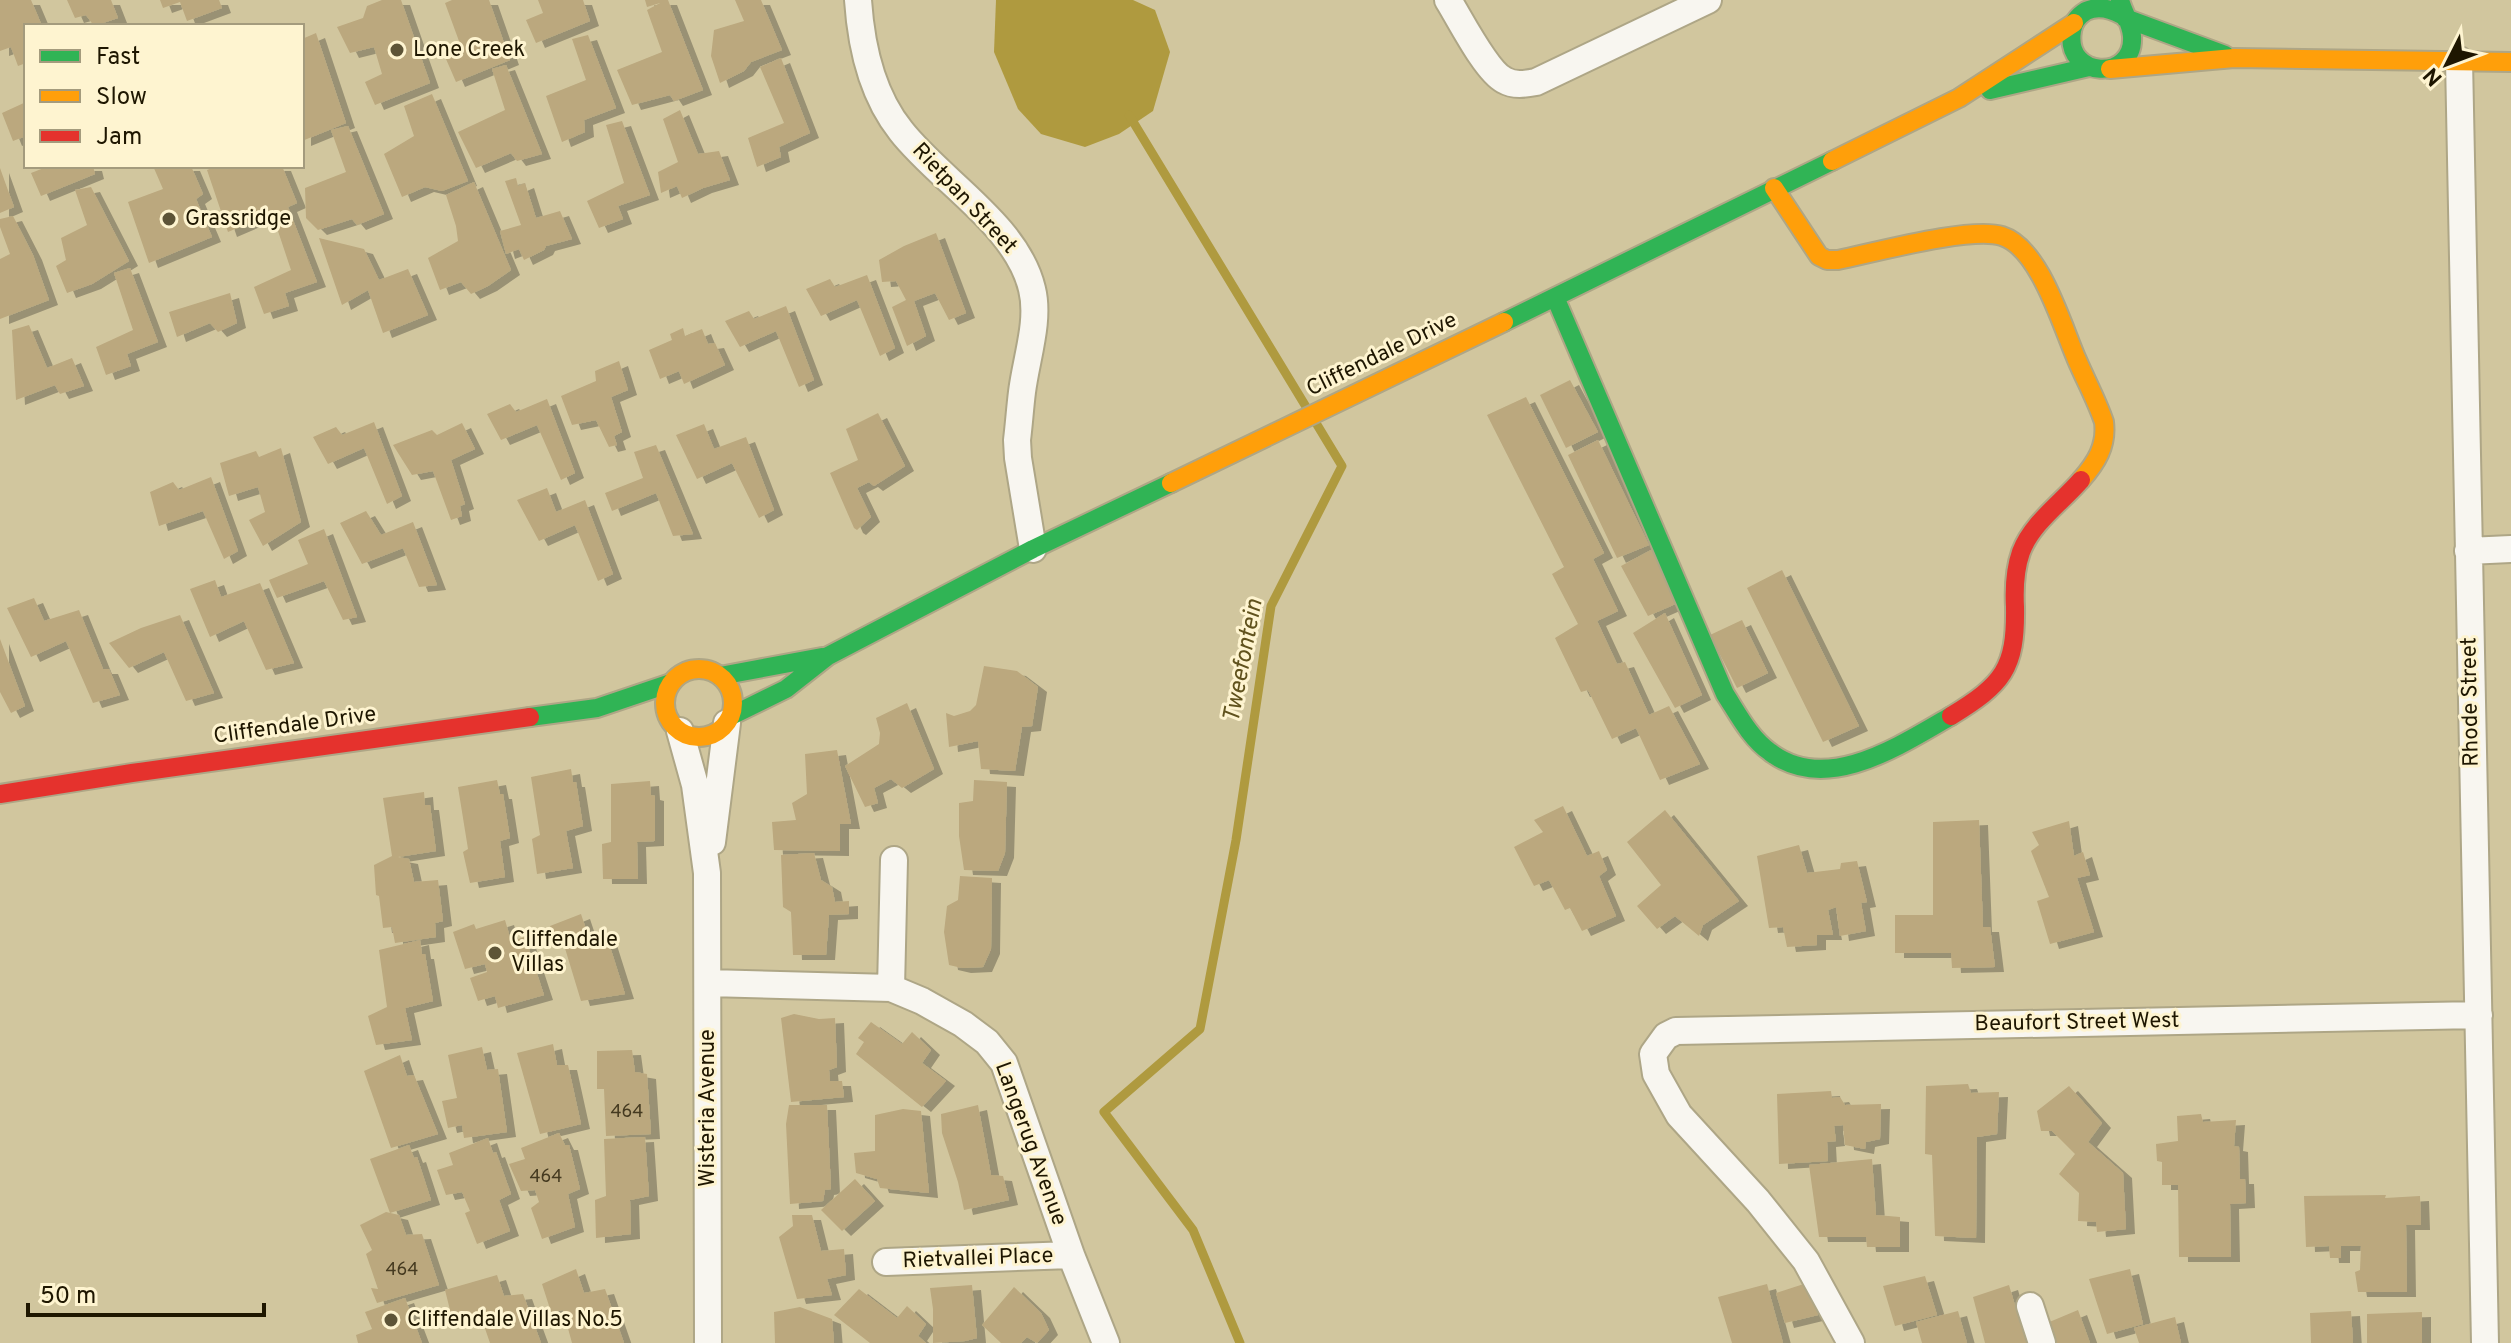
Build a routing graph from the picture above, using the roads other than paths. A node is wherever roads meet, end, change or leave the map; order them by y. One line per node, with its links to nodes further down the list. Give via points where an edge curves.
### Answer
1 (858, 0): 15 (street, Rietpan Street, via 866,52 888,113 1000,233 1026,269 1033,320 1017,449)
2 (1448, 0): 3 (street, via 1493,72 1521,85)
3 (1708, 0)
4 (2082, 0): 6 (street)
5 (2122, 11): 6 (street, via 2090,9); 7 (street); 11 (street, via 2132,31 2130,51)
6 (2075, 21): 10 (street, via 2072,49); 12 (street, Cliffendale Drive)
7 (2234, 58): 8 (street); 11 (street)
8 (2459, 60): 9 (street); 17 (street, Rhode Street)
9 (2511, 62)
10 (2089, 67): 11 (street); 12 (street, Cliffendale Drive)
11 (2110, 69)
12 (1959, 98): 13 (street, Cliffendale Drive)
13 (1774, 188): 14 (street, Cliffendale Drive); 14 (street, via 1819,256 1827,260 1972,234 2002,235 2015,242 2040,276 2104,422 2102,449 2093,465 2025,543 2017,561 2009,664 1961,711 1886,753 1831,771 1794,767 1775,759 1741,723)
14 (1555, 297): 15 (street, Cliffendale Drive)
15 (1033, 549): 18 (street, Cliffendale Drive)
16 (2511, 549): 17 (street)
17 (2468, 551): 29 (street, Rhode Street)
18 (828, 656): 19 (street, Cliffendale Drive); 22 (street, Cliffendale Drive, via 786,689)
19 (720, 676): 20 (street, via 689,670); 22 (street, via 732,695)
20 (671, 683): 21 (street, Cliffendale Drive); 23 (street, via 665,704)
21 (597, 708): 23 (street, Cliffendale Drive); 24 (street, Cliffendale Drive)
22 (729, 720): 23 (street, via 705,736); 26 (street, Wisteria Avenue)
23 (677, 728): 26 (street, Wisteria Avenue, via 695,785)
24 (0, 794)
25 (894, 860): 28 (street)
26 (707, 873): 27 (street, Wisteria Avenue)
27 (708, 983): 28 (street, Langerug Avenue); 33 (street, Wisteria Avenue)
28 (891, 988): 30 (street, Langerug Avenue, via 963,1024 996,1051)
29 (2479, 1015): 35 (street, Beaufort Street West, via 1676,1031 1666,1036 1653,1054 1668,1097 1806,1261); 37 (street, Rhode Street)
30 (1071, 1255): 31 (street, Rietvallei Place); 34 (street, Langerug Avenue)
31 (886, 1262)
32 (2030, 1306): 36 (street)
33 (708, 1343)
34 (1106, 1343)
35 (1851, 1343)
36 (2042, 1343)
37 (2485, 1343)

